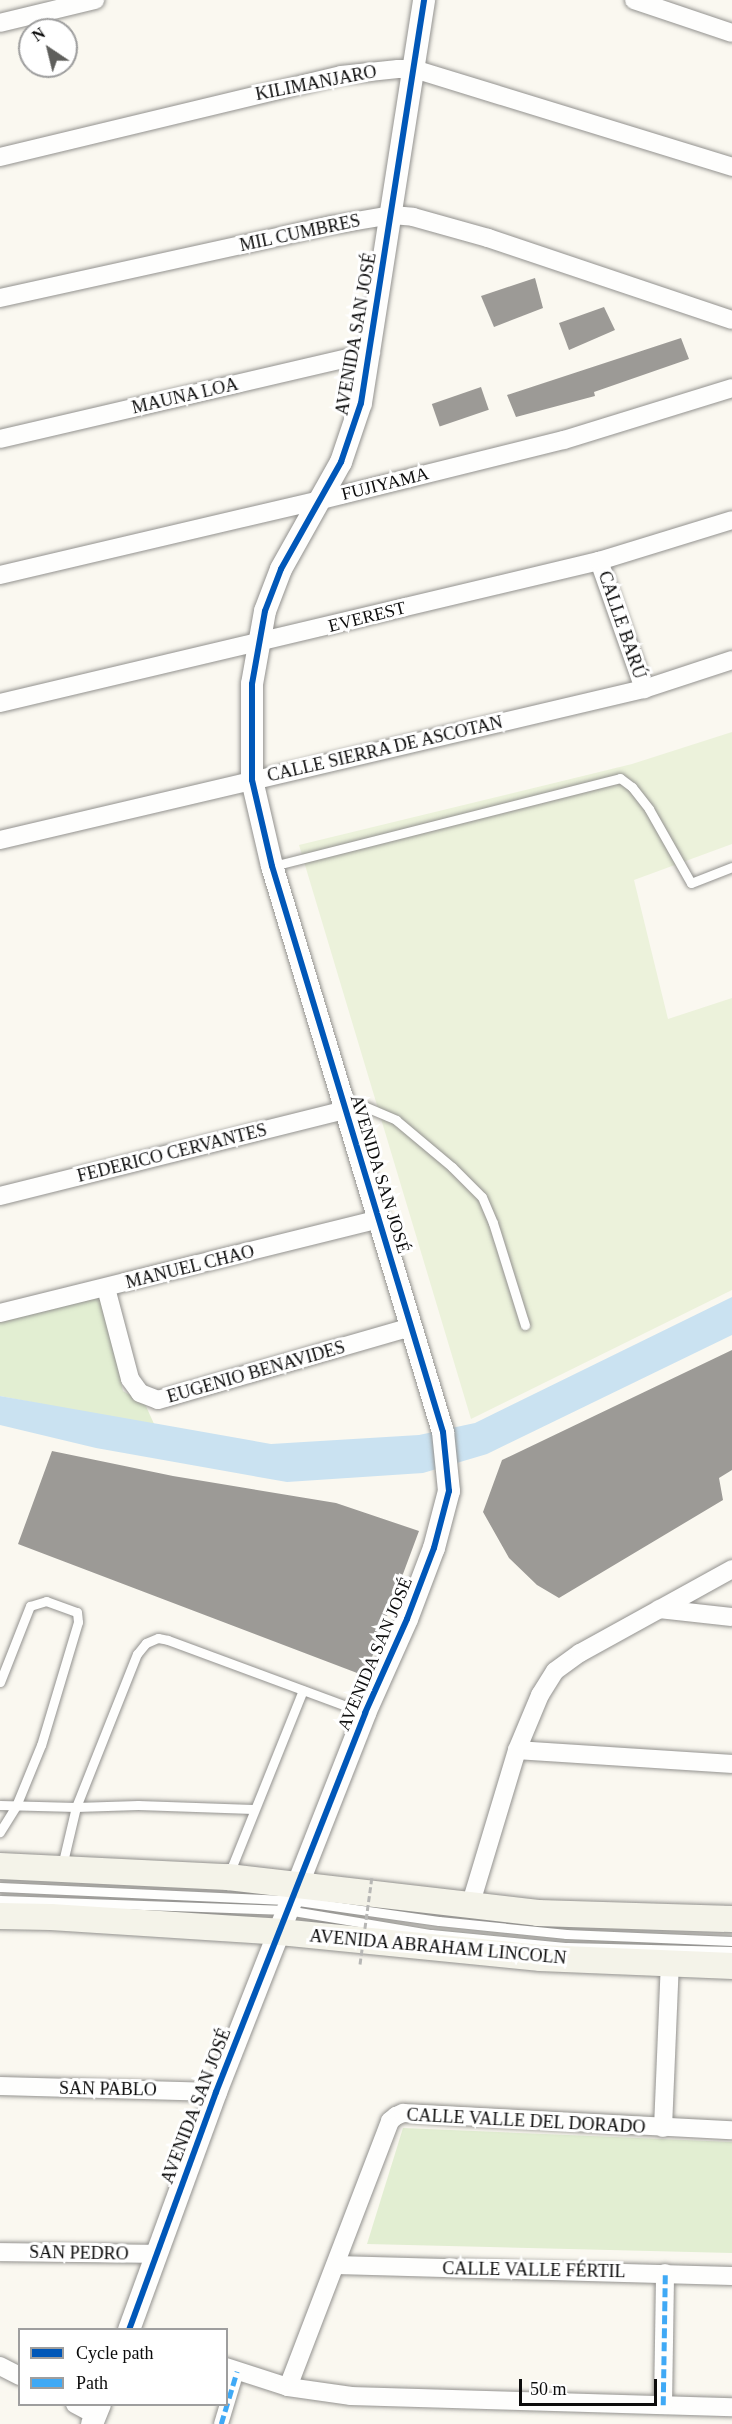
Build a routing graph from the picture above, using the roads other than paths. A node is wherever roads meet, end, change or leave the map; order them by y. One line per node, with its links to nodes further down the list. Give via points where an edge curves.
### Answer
1 (95, 0): 4 (street)
2 (424, 0): 6 (street, AVENIDA SAN JOSÉ)
3 (634, 0): 5 (street)
4 (0, 23)
5 (732, 33)
6 (414, 69): 7 (street, KILIMANJARO, via 341,75); 8 (street, KILIMANJARO); 9 (street, AVENIDA SAN JOSÉ)
7 (0, 157)
8 (732, 168)
9 (392, 215): 10 (street, MIL CUMBRES); 11 (street, MIL CUMBRES, via 488,238); 12 (street, AVENIDA SAN JOSÉ)
10 (0, 298)
11 (732, 320)
12 (371, 353): 14 (street, MAUNA LOA); 15 (street, AVENIDA SAN JOSÉ, via 352,434)
13 (732, 388): 15 (street, FUJIYAMA, via 564,440)
14 (0, 439)
15 (321, 501): 18 (street, FUJIYAMA); 19 (street, AVENIDA SAN JOSÉ, via 281,569)
16 (732, 520): 17 (street, EVEREST)
17 (599, 561): 19 (street, EVEREST); 21 (street, CALLE BARÚ)
18 (0, 575)
19 (257, 644): 22 (street, EVEREST); 23 (street, AVENIDA SAN JOSÉ, via 252,684)
20 (732, 660): 21 (street, CALLE SIERRA DE ASCOTAN)
21 (644, 688): 23 (street, CALLE SIERRA DE ASCOTAN)
22 (0, 703)
23 (252, 780): 24 (street, CALLE SIERRA DE ASCOTAN); 25 (street, AVENIDA SAN JOSÉ)
24 (0, 840)
25 (272, 866): 26 (lane, via 620,778 649,808 692,882); 27 (street, AVENIDA SAN JOSÉ)
26 (732, 867)
27 (345, 1110): 28 (street, FEDERICO CERVANTES); 29 (street, AVENIDA SAN JOSÉ); 32 (lane, via 366,1107 386,1114 452,1167 482,1197)
28 (0, 1197)
29 (380, 1219): 30 (street, MANUEL CHAO); 33 (street, AVENIDA SAN JOSÉ)
30 (106, 1288): 31 (street, MANUEL CHAO); 33 (street, EUGENIO BENAVIDES, via 130,1379 140,1393 158,1400)
31 (0, 1313)
32 (525, 1325)
33 (411, 1327): 39 (street, AVENIDA SAN JOSÉ, via 443,1432 449,1491 426,1568)
34 (732, 1569): 35 (street)
35 (659, 1609): 36 (street); 40 (street, via 555,1671 540,1695)
36 (732, 1617)
37 (0, 1682): 43 (lane, via 30,1606 46,1601 77,1612 78,1622 41,1745)
38 (303, 1690): 39 (lane); 44 (lane, via 168,1640 158,1638 146,1643 137,1654); 45 (lane)
39 (365, 1713): 53 (street, AVENIDA SAN JOSÉ)
40 (517, 1750): 41 (street); 52 (street)
41 (732, 1764)
42 (0, 1805): 43 (lane)
43 (16, 1806): 44 (lane); 46 (lane)
44 (76, 1807): 45 (lane); 48 (lane)
45 (254, 1809): 49 (lane)
46 (0, 1832)
47 (0, 1866): 48 (main road)
48 (61, 1868): 49 (main road)
49 (228, 1877): 53 (main road)
50 (0, 1887): 53 (lane)
51 (0, 1900): 53 (lane)
52 (470, 1906): 53 (main road); 55 (main road, via 538,1913)
53 (289, 1907): 54 (main road, AVENIDA ABRAHAM LINCOLN); 56 (lane, via 566,1934); 57 (lane, via 431,1934 567,1947); 58 (main road, AVENIDA ABRAHAM LINCOLN, via 541,1958); 61 (street, AVENIDA SAN JOSÉ)
54 (0, 1916)
55 (732, 1920)
56 (732, 1941)
57 (732, 1951)
58 (670, 1962): 59 (main road, AVENIDA ABRAHAM LINCOLN); 62 (street)
59 (732, 1966)
60 (0, 2086): 61 (street, SAN PABLO)
61 (216, 2092): 65 (street, AVENIDA SAN JOSÉ)
62 (663, 2128): 63 (street, CALLE VALLE DEL DORADO); 66 (street, CALLE VALLE DEL DORADO, via 400,2114 390,2121)
63 (732, 2130)
64 (0, 2252): 65 (street, SAN PEDRO)
65 (158, 2254): 69 (street, AVENIDA SAN JOSÉ)
66 (336, 2265): 67 (street, CALLE VALLE FÉRTIL); 73 (street, CALLE VALLE DEL DORADO)
67 (665, 2273): 68 (street, CALLE VALLE FÉRTIL); 75 (street)
68 (732, 2276)
69 (130, 2328)
70 (0, 2366): 72 (street)
71 (232, 2369): 73 (street); 74 (street)
72 (18, 2375)
73 (288, 2387): 75 (street, via 351,2396)
74 (228, 2391)
75 (663, 2405): 78 (street)
76 (79, 2406): 79 (street)
77 (225, 2406): 80 (street)
78 (732, 2407)
79 (96, 2415)
80 (222, 2424)

